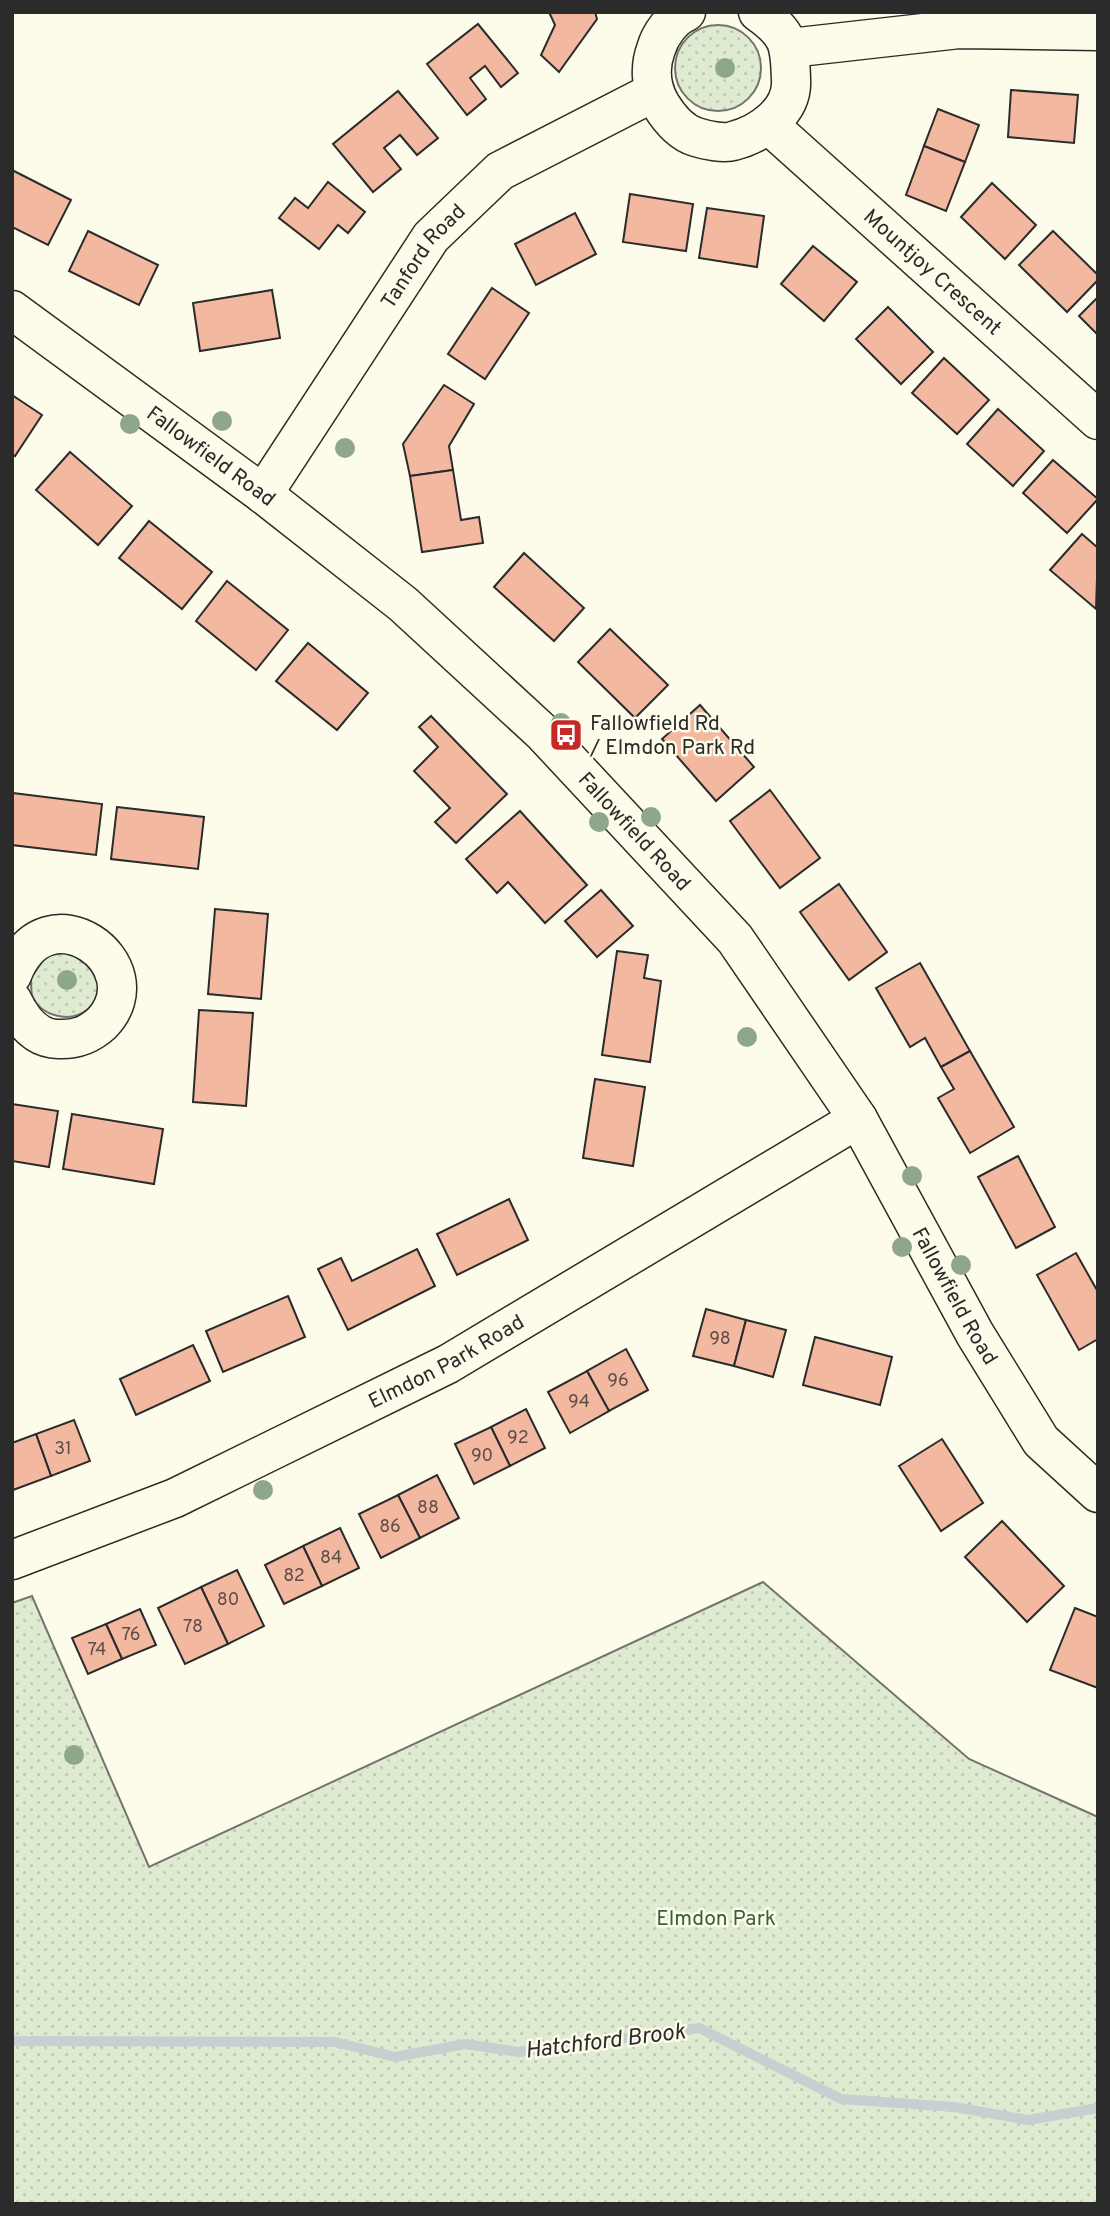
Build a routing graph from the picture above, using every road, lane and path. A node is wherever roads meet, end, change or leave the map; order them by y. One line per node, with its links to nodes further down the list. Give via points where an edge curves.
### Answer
1 (758, 12): 4 (street, via 777,25)
2 (681, 13): 5 (street, via 659,38 652,61)
3 (1098, 31): 4 (street, via 959,29)
4 (790, 48): 6 (street, via 792,86 785,106)
5 (654, 92): 6 (street, via 671,121 694,137 730,142); 9 (street, Tanford Road, via 500,171 431,237)
6 (769, 125): 8 (street, Mountjoy Crescent)
7 (12, 310): 9 (street, Fallowfield Road)
8 (1098, 420)
9 (263, 494): 12 (street, Fallowfield Road, via 403,604 543,733 735,939)
10 (12, 975): 11 (street, via 33,943 52,934 73,934 92,942 107,956 116,975 116,996 108,1016 94,1031 75,1039 54,1040 35,1032 20,1018)
11 (12, 1000)
12 (858, 1119): 13 (street, Fallowfield Road, via 975,1334 1041,1441); 14 (street, Elmdon Park Road, via 448,1364 175,1498)
13 (1098, 1493)
14 (12, 1560)

